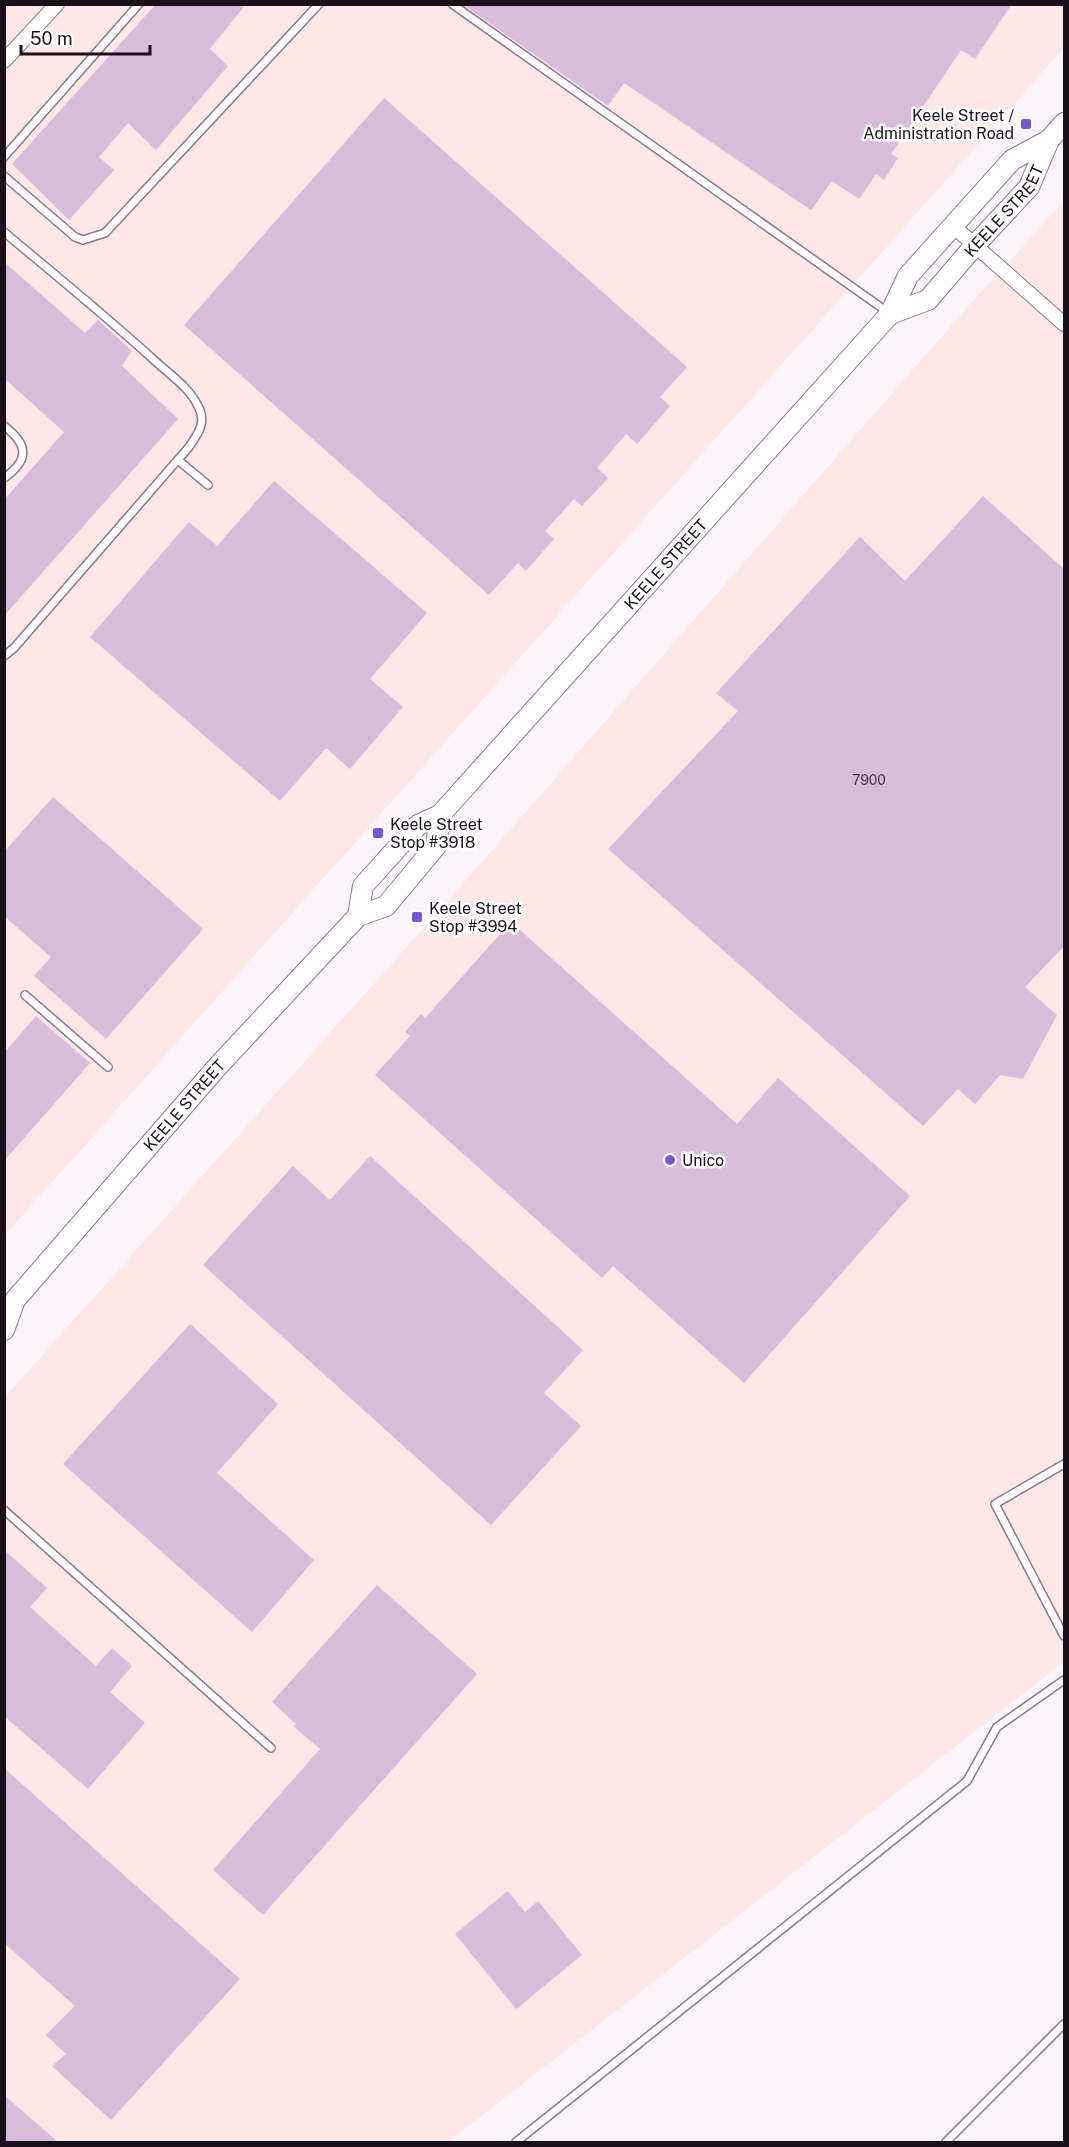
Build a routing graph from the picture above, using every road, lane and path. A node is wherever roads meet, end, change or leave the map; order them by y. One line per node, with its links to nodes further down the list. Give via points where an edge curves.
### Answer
1 (57, 4): 5 (street)
2 (140, 4): 8 (lane)
3 (319, 4): 9 (lane, via 105,233 83,240 75,237)
4 (452, 4): 13 (lane)
5 (4, 61)
6 (1065, 123): 7 (main road, KEELE STREET)
7 (1049, 140): 10 (main road, KEELE STREET, via 1012,160); 12 (main road, KEELE STREET, via 1029,187)
8 (4, 157)
9 (4, 176)
10 (953, 226): 12 (street); 13 (main road, KEELE STREET, via 908,276)
11 (4, 232): 16 (lane, via 141,348 199,406 203,422 199,433)
12 (975, 245): 13 (main road, KEELE STREET, via 928,300); 14 (street)
13 (890, 314): 20 (main road, KEELE STREET)
14 (1065, 324)
15 (4, 426): 17 (lane, via 20,440 23,458)
16 (178, 460): 18 (lane); 19 (lane)
17 (4, 478)
18 (208, 485)
19 (4, 656)
20 (440, 815): 21 (main road, KEELE STREET, via 418,825 363,886); 21 (main road, KEELE STREET, via 436,846 386,906)
21 (358, 916): 24 (main road, KEELE STREET, via 218,1066)
22 (25, 995): 23 (lane)
23 (108, 1066)
24 (10, 1303): 25 (main road, KEELE STREET)
25 (4, 1330)
26 (1065, 1464): 28 (lane, via 995,1504)
27 (4, 1510): 30 (lane)
28 (1065, 1636)
29 (1065, 1680): 32 (lane, via 997,1727 967,1781)
30 (271, 1748)
31 (1065, 2024): 33 (lane)
32 (516, 2142)
33 (946, 2142)

